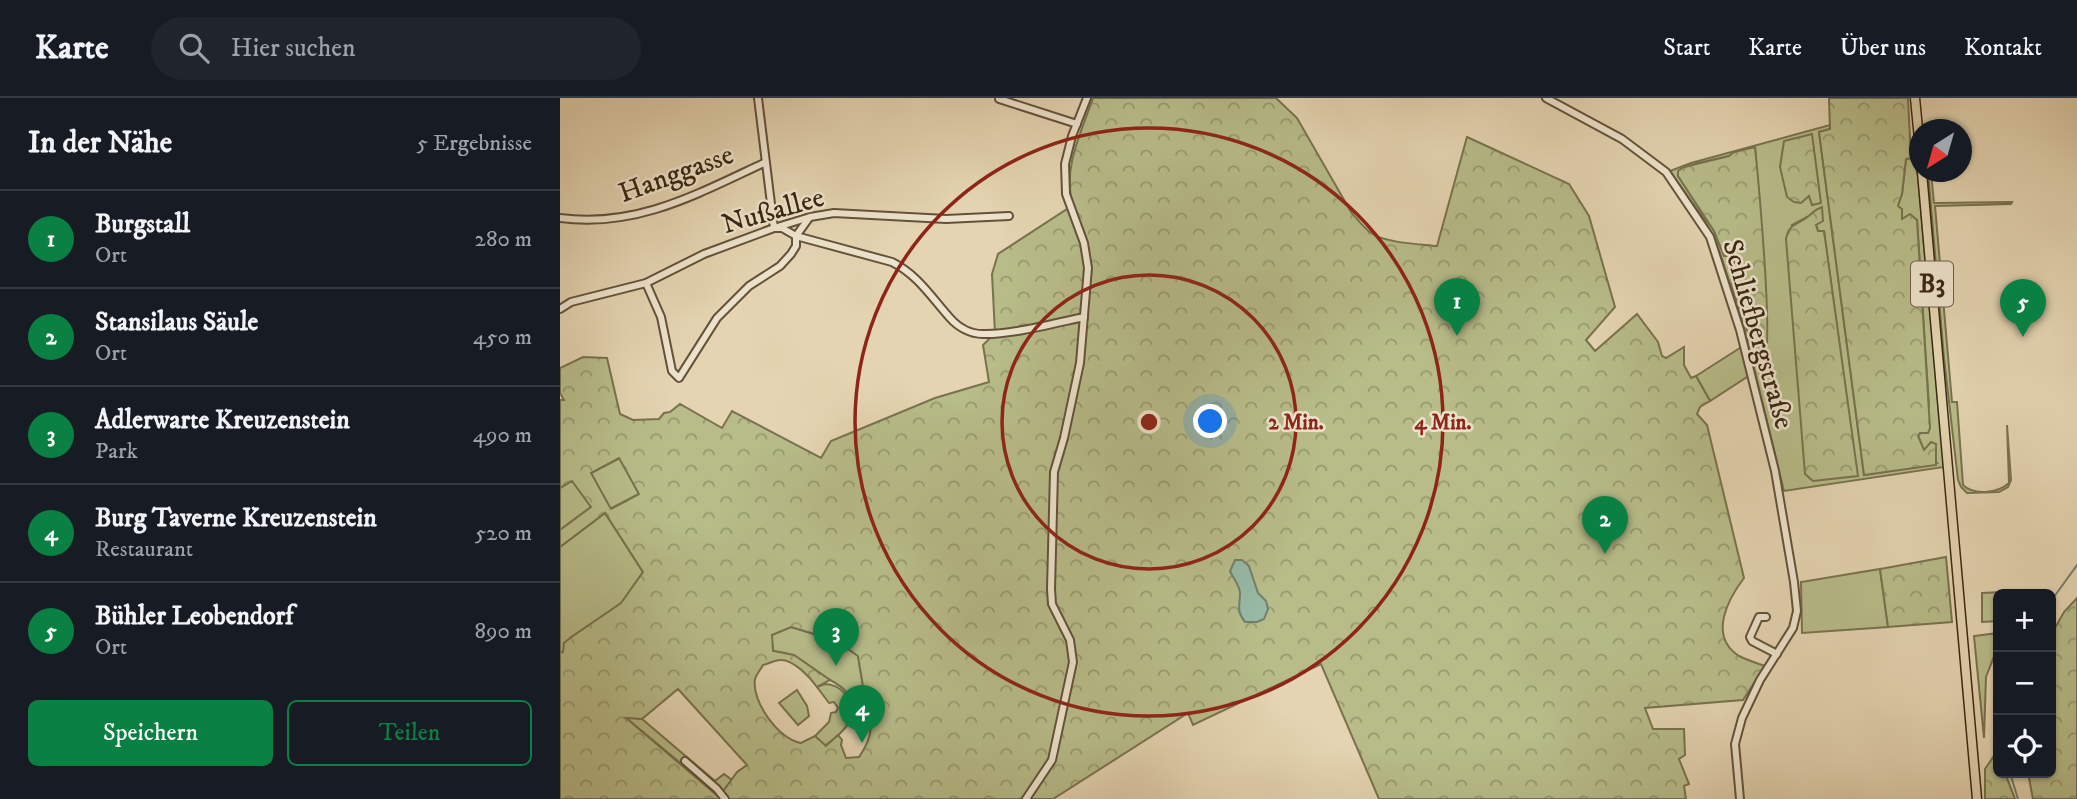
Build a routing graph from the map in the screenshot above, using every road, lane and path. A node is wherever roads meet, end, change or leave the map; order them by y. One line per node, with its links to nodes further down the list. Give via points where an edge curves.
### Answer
1 (758, 98): 8 (street)
2 (1087, 98): 7 (street)
3 (1546, 98): 19 (street, Schliefbergstraße, via 1659,165 1678,186 1715,249 1775,471 1792,571 1796,620)
4 (1915, 98): 6 (main road)
5 (999, 99): 7 (street)
6 (1917, 119)
7 (1077, 124): 17 (street, via 1064,179 1087,256)
8 (764, 163): 12 (street, Hanggasse, via 651,211 620,219); 13 (street)
9 (1923, 182): 24 (main road, B3)
10 (1009, 216): 11 (street, Nußallee, via 946,219 834,213)
11 (810, 217): 13 (street, Nußallee); 14 (street)
12 (560, 218)
13 (774, 228): 14 (street); 15 (street, Nußallee)
14 (796, 236): 15 (street, via 796,246 780,266 750,286 717,318 679,378 672,371 661,317); 17 (street, via 892,262 928,290 955,323 973,333)
15 (646, 283): 16 (street, Nußallee, via 571,302)
16 (560, 309)
17 (1084, 317): 22 (street, via 1080,363 1054,471 1052,604 1070,640 1073,662 1052,760)
18 (1766, 617): 19 (street, via 1759,617 1750,637)
19 (1777, 654): 23 (street, Schliefbergstraße, via 1749,701 1738,731 1735,759)
20 (685, 761): 21 (street)
21 (725, 799)
22 (1026, 799)
23 (1740, 799)
24 (1977, 799)

